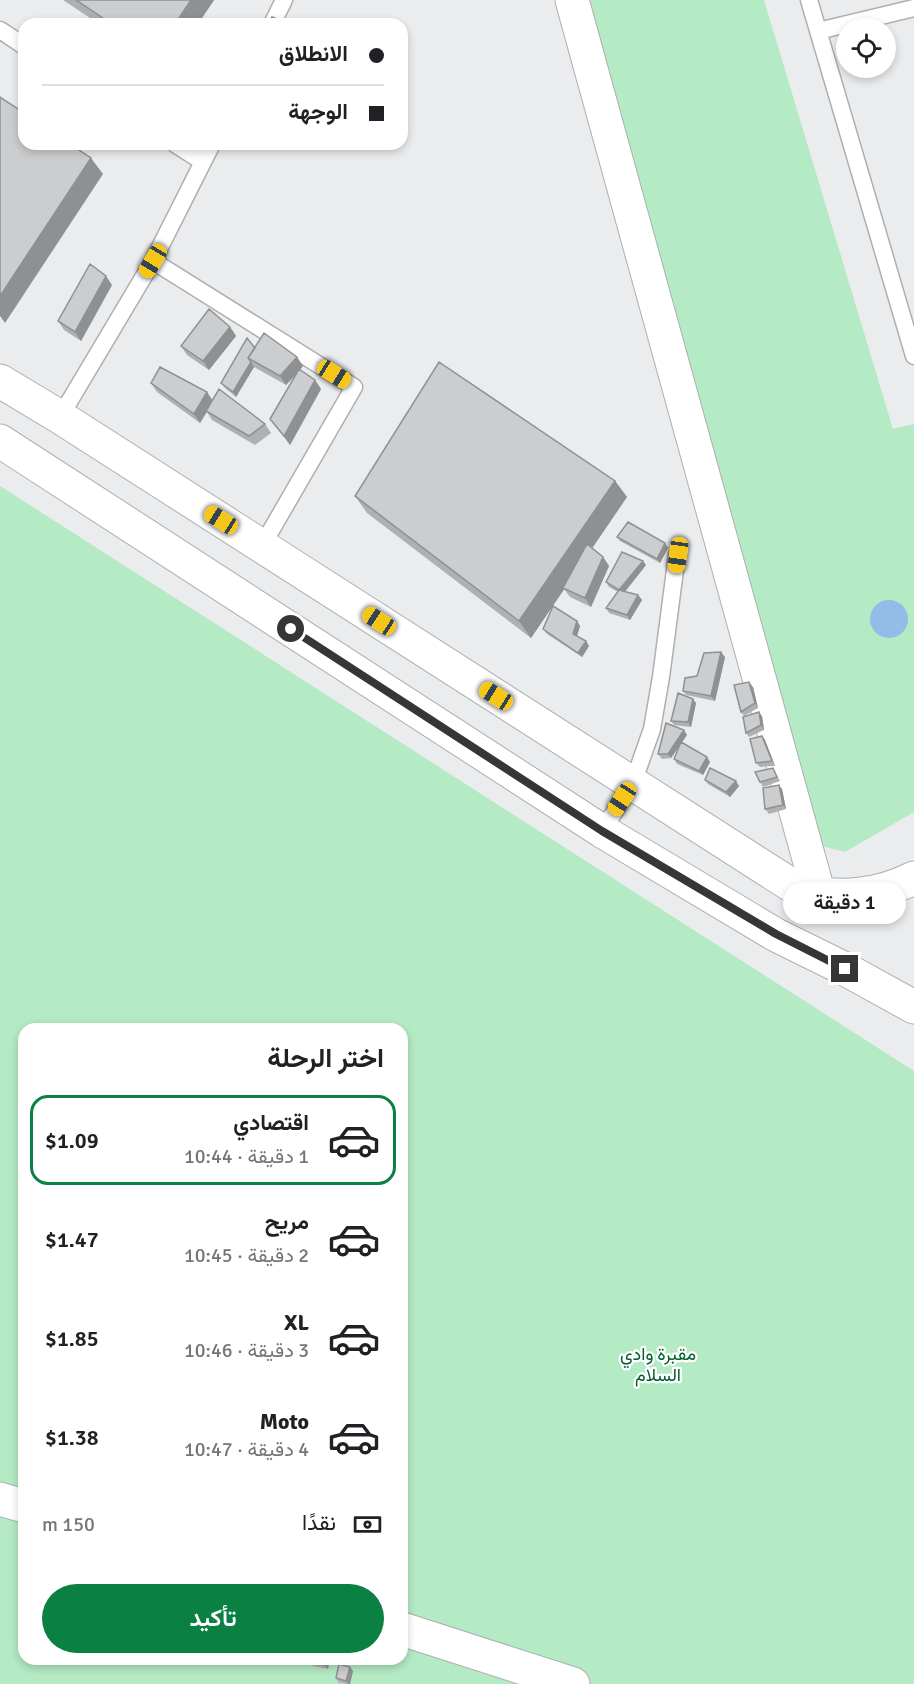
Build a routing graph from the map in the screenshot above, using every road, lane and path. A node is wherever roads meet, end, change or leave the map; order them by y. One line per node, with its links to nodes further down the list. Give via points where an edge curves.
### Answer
1 (284, 0): 5 (lane)
2 (572, 0): 22 (main road)
3 (809, 0): 7 (lane)
4 (914, 8): 7 (lane)
5 (275, 18)
6 (0, 30): 8 (lane)
7 (818, 31): 13 (lane)
8 (18, 42)
9 (184, 150): 11 (lane)
10 (209, 150): 11 (lane)
11 (203, 162): 12 (lane)
12 (153, 261): 15 (lane); 17 (lane, via 354,387)
13 (914, 356)
14 (0, 381): 15 (main road)
15 (60, 417): 17 (main road)
16 (0, 441): 20 (main road)
17 (262, 546): 19 (main road)
18 (678, 555): 19 (lane, via 652,729)
19 (633, 783): 20 (lane); 22 (main road)
20 (602, 831): 23 (main road, via 776,934)
21 (914, 878): 22 (main road, via 885,891 859,895 839,897)
22 (809, 892)
23 (914, 1007)
24 (0, 1499): 25 (main road)
25 (18, 1504)
26 (408, 1631): 27 (main road)
27 (573, 1684)

